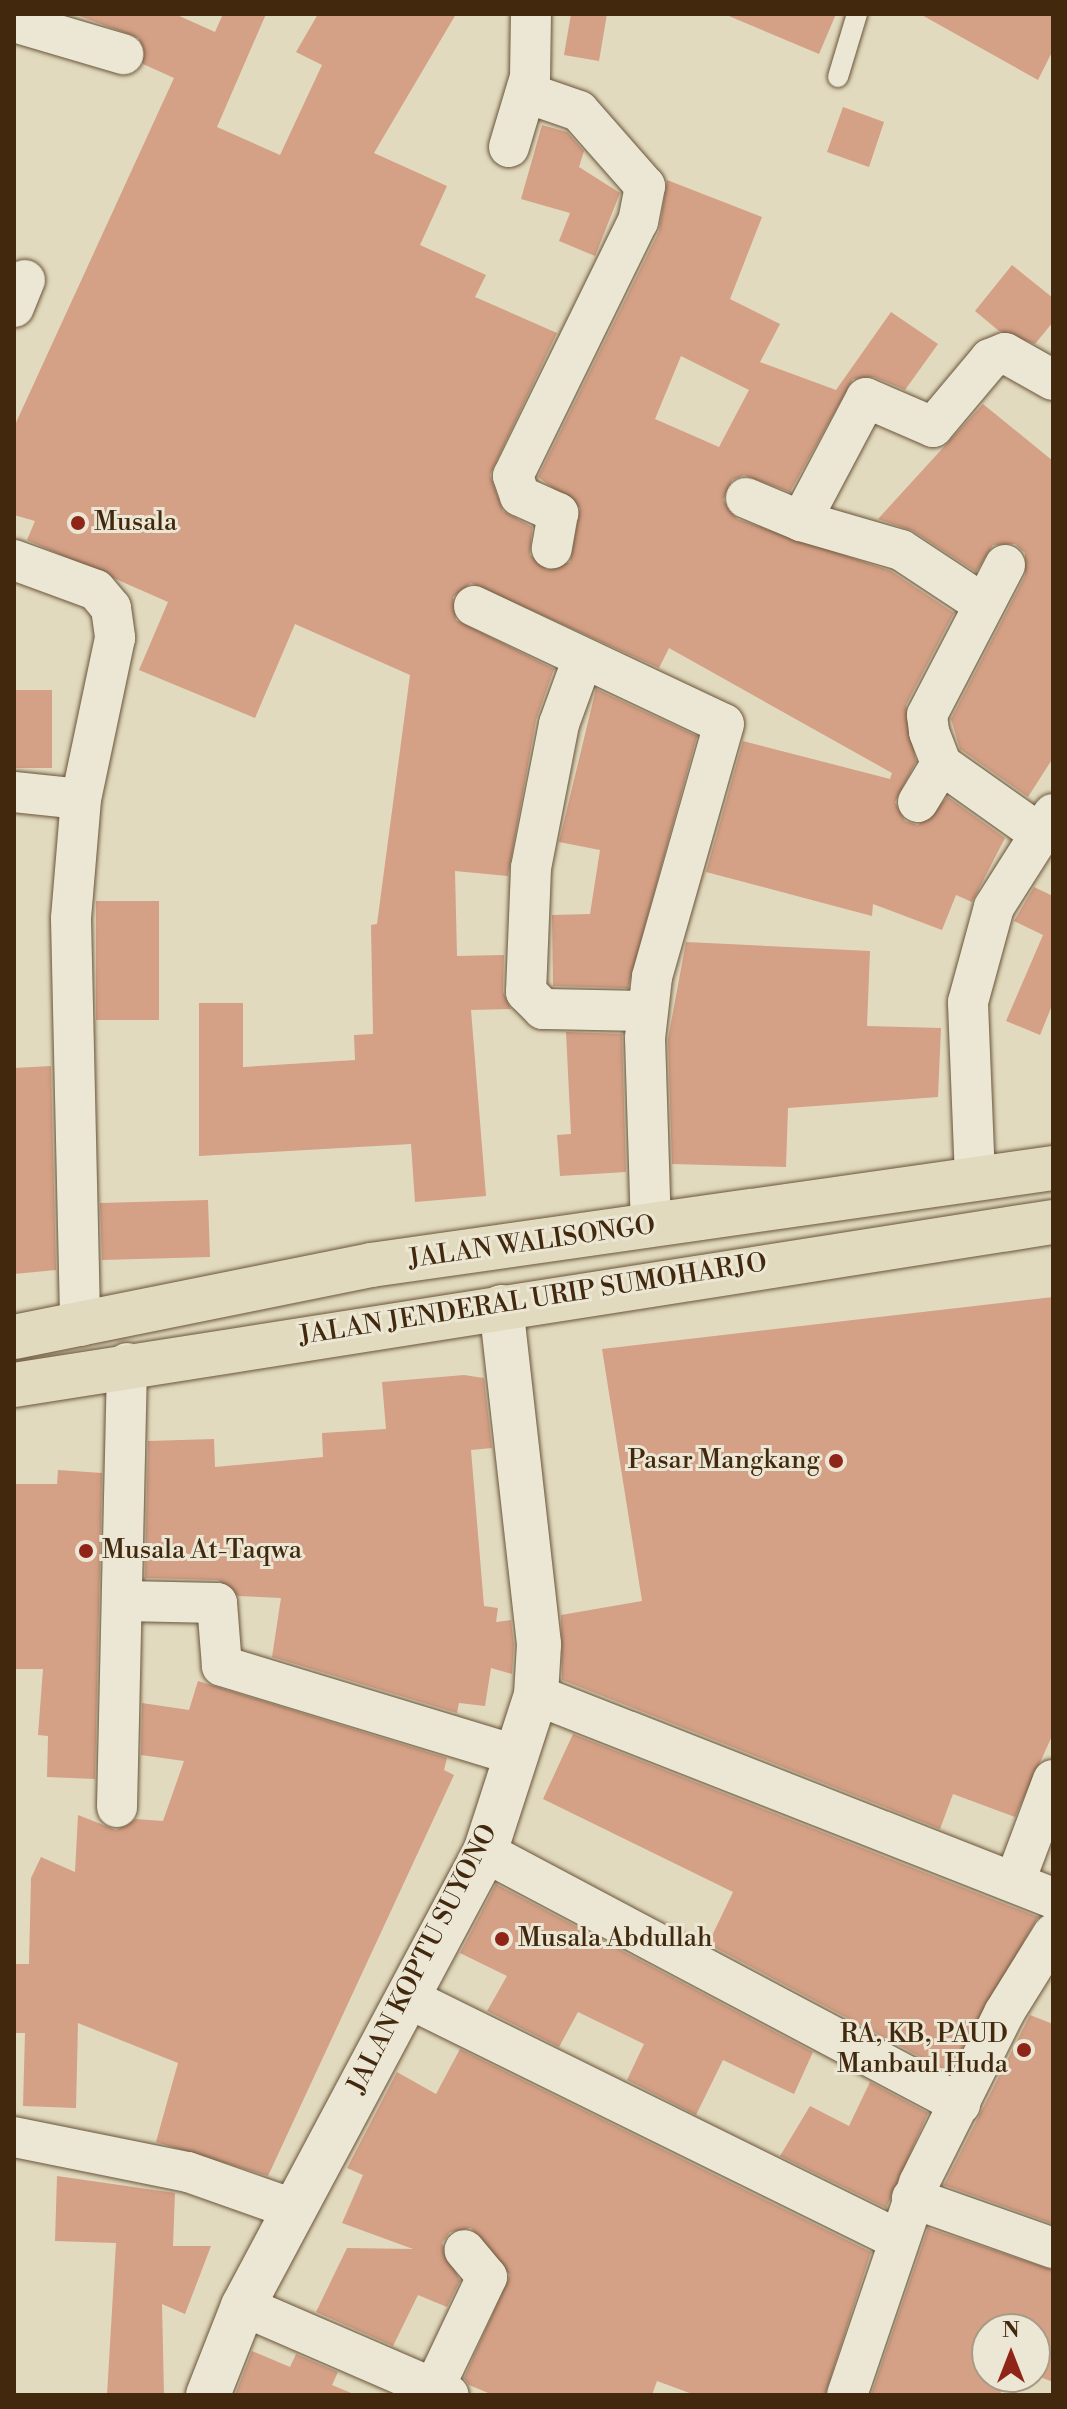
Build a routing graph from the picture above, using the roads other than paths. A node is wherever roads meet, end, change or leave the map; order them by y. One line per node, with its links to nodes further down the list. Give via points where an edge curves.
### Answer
1 (531, 14): 6 (street)
2 (857, 14): 5 (lane)
3 (14, 22): 4 (street)
4 (123, 54)
5 (838, 77)
6 (527, 93): 7 (street); 11 (street, via 579,111 645,186 638,221 513,476 520,496 558,513)
7 (509, 147)
8 (1053, 380): 10 (street, via 1005,353 990,359 933,427 866,398)
9 (746, 498): 10 (street)
10 (801, 521): 14 (street, via 901,550)
11 (552, 548)
12 (14, 560): 19 (street, via 96,590 111,608 115,638 108,685)
13 (1005, 565): 14 (street)
14 (983, 604): 17 (street, via 927,715)
15 (474, 606): 16 (street)
16 (583, 658): 22 (street, via 724,724 659,934); 22 (street, via 559,724 531,868 526,992 543,1009)
17 (941, 764): 20 (street); 21 (street)
18 (14, 792): 19 (street)
19 (81, 799): 28 (street, via 71,919)
20 (918, 802)
21 (1047, 824): 24 (street, via 994,907 968,1002)
22 (647, 1011): 26 (street)
23 (1053, 1168): 24 (highway, JALAN WALISONGO)
24 (975, 1178): 26 (highway, JALAN WALISONGO)
25 (1053, 1222): 27 (highway, JALAN JENDERAL URIP SUMOHARJO)
26 (651, 1226): 28 (highway, JALAN WALISONGO, via 371,1265)
27 (501, 1307): 30 (highway, JALAN JENDERAL URIP SUMOHARJO); 33 (main road, JALAN KOPTU SUYONO, via 539,1644)
28 (80, 1326): 29 (highway, JALAN WALISONGO)
29 (14, 1337)
30 (127, 1363): 31 (highway, JALAN JENDERAL URIP SUMOHARJO); 32 (street)
31 (14, 1385)
32 (125, 1601): 34 (street, via 215,1603 222,1666); 36 (street)
33 (536, 1695): 34 (main road, JALAN KOPTU SUYONO); 38 (street)
34 (518, 1756): 37 (main road, JALAN KOPTU SUYONO)
35 (1053, 1780): 38 (street)
36 (117, 1807)
37 (485, 1852): 41 (main road, JALAN KOPTU SUYONO); 42 (street)
38 (1015, 1881): 39 (street)
39 (1053, 1898)
40 (1053, 1934): 42 (street)
41 (406, 1997): 45 (main road, JALAN KOPTU SUYONO); 46 (street)
42 (960, 2104): 44 (street)
43 (14, 2137): 45 (street, via 93,2147)
44 (912, 2198): 46 (street); 47 (street)
45 (293, 2209): 49 (main road, JALAN KOPTU SUYONO)
46 (897, 2239): 52 (street)
47 (1053, 2248)
48 (464, 2250): 50 (street, via 487,2277)
49 (243, 2306): 50 (street); 51 (main road, JALAN KOPTU SUYONO)
50 (442, 2392)
51 (208, 2395)
52 (847, 2395)

